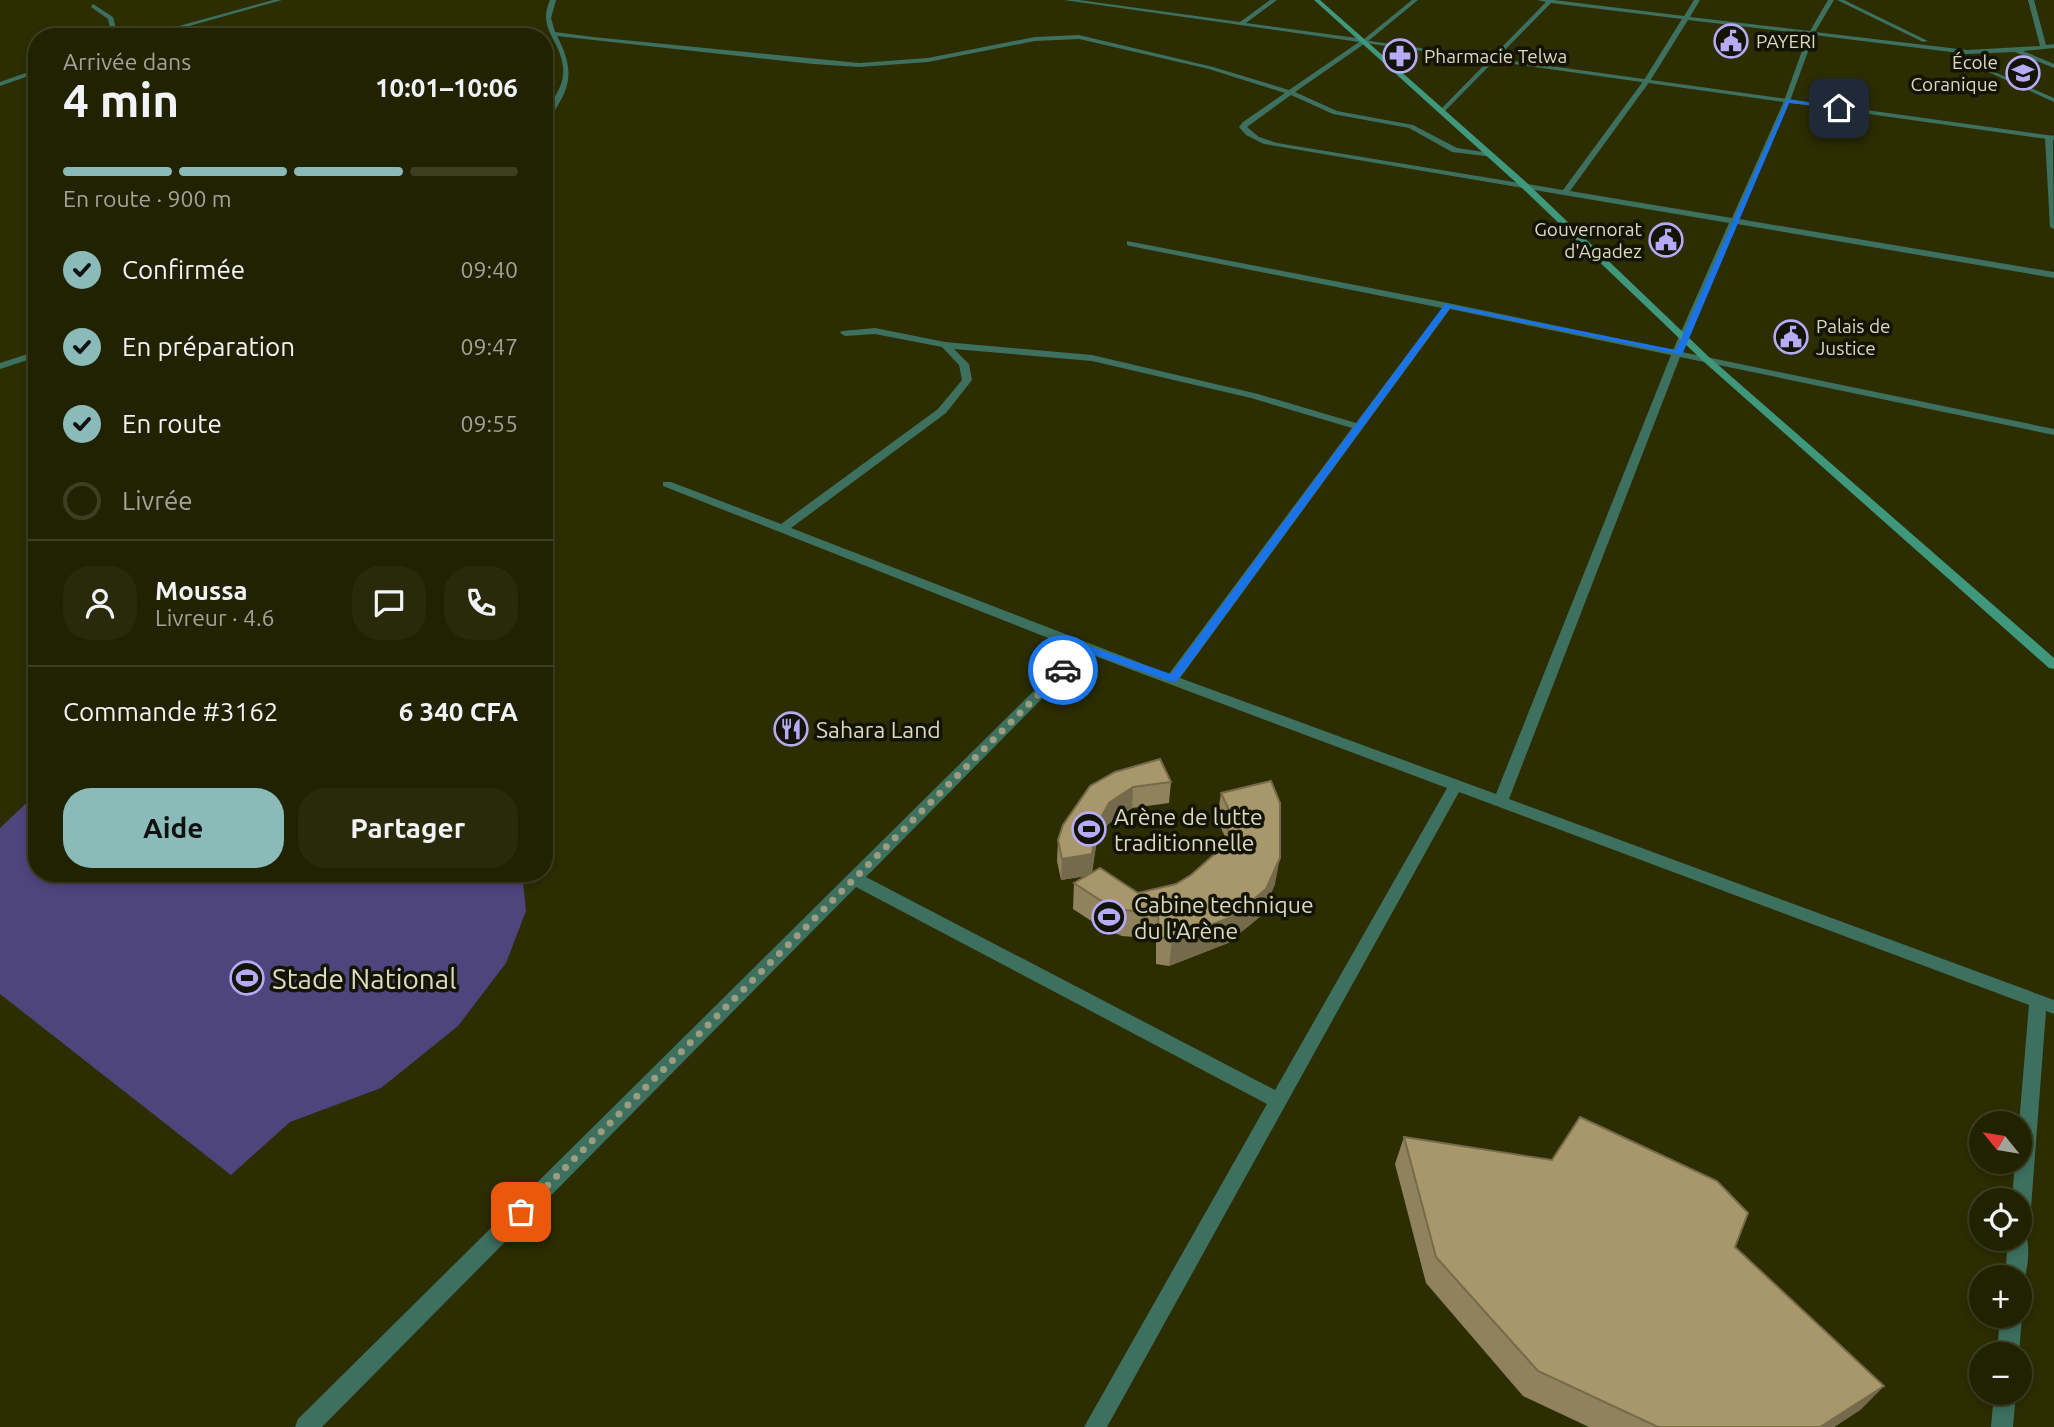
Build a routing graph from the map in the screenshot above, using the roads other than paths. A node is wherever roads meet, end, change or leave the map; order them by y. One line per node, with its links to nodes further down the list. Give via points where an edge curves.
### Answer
1 (279, 0): 19 (street)
2 (553, 0): 20 (street)
3 (1067, 0): 15 (street)
4 (1138, 0): 15 (street)
5 (1274, 0): 17 (street)
6 (1317, 0): 24 (main road)
7 (1415, 0): 24 (street)
8 (1540, 0): 13 (street)
9 (1697, 0): 16 (street)
10 (1831, 0): 21 (street)
11 (1840, 0): 27 (street)
12 (2031, 0): 25 (street)
13 (1551, 1): 16 (street); 29 (street)
14 (93, 6): 18 (street, via 111,18)
15 (1123, 8): 17 (street)
16 (1686, 17): 21 (street); 32 (street)
17 (1241, 24): 24 (street)
18 (113, 28)
19 (175, 28)
20 (548, 28)
21 (1812, 32): 27 (street); 36 (street)
22 (553, 33): 34 (street, via 810,64 905,64 1012,41 1079,37)
23 (553, 37): 37 (street, via 566,66 563,93)
24 (1365, 41): 29 (street); 34 (street); 38 (main road)
25 (2043, 46): 26 (street); 28 (street)
26 (2054, 46)
27 (1937, 47): 28 (street, via 1967,52); 35 (street)
28 (2015, 50): 30 (street)
29 (1493, 59): 32 (street); 38 (street)
30 (2054, 66)
31 (28, 74): 33 (street)
32 (1647, 81): 36 (street); 42 (street)
33 (0, 84)
34 (1290, 92): 40 (street, via 1335,113 1411,126 1455,150); 41 (street, via 1245,123 1248,135)
35 (2054, 100)
36 (1787, 101): 39 (street); 43 (street)
37 (553, 108)
38 (1441, 111): 40 (main road)
39 (2052, 138): 44 (street)
40 (1490, 155): 41 (main road)
41 (1524, 185): 42 (street); 49 (main road)
42 (1566, 191): 43 (street)
43 (1734, 220): 46 (street); 49 (street)
44 (2054, 227)
45 (1130, 243): 47 (street)
46 (2054, 275)
47 (1448, 306): 51 (street); 55 (street)
48 (845, 333): 50 (street, via 875,331)
49 (1683, 338): 51 (street); 53 (main road)
50 (945, 345): 55 (street, via 1092,358 1254,396); 58 (street, via 964,364 967,380 942,411)
51 (1679, 353): 53 (street); 63 (street)
52 (28, 357): 54 (street)
53 (1706, 359): 56 (street); 60 (main road)
54 (0, 366)
55 (1359, 427): 61 (street)
56 (2054, 432)
57 (667, 484): 58 (street)
58 (782, 529): 59 (street)
59 (1085, 648): 61 (street); 64 (street)
60 (2054, 665)
61 (1173, 679): 62 (street)
62 (1455, 786): 63 (street); 66 (street)
63 (1500, 803): 65 (street)
64 (853, 878): 66 (street); 69 (street)
65 (2046, 1004): 67 (street)
66 (1279, 1101): 70 (street)
67 (2024, 1188)
68 (2004, 1405): 71 (street)
69 (306, 1427)
70 (1095, 1427)
71 (2002, 1427)

